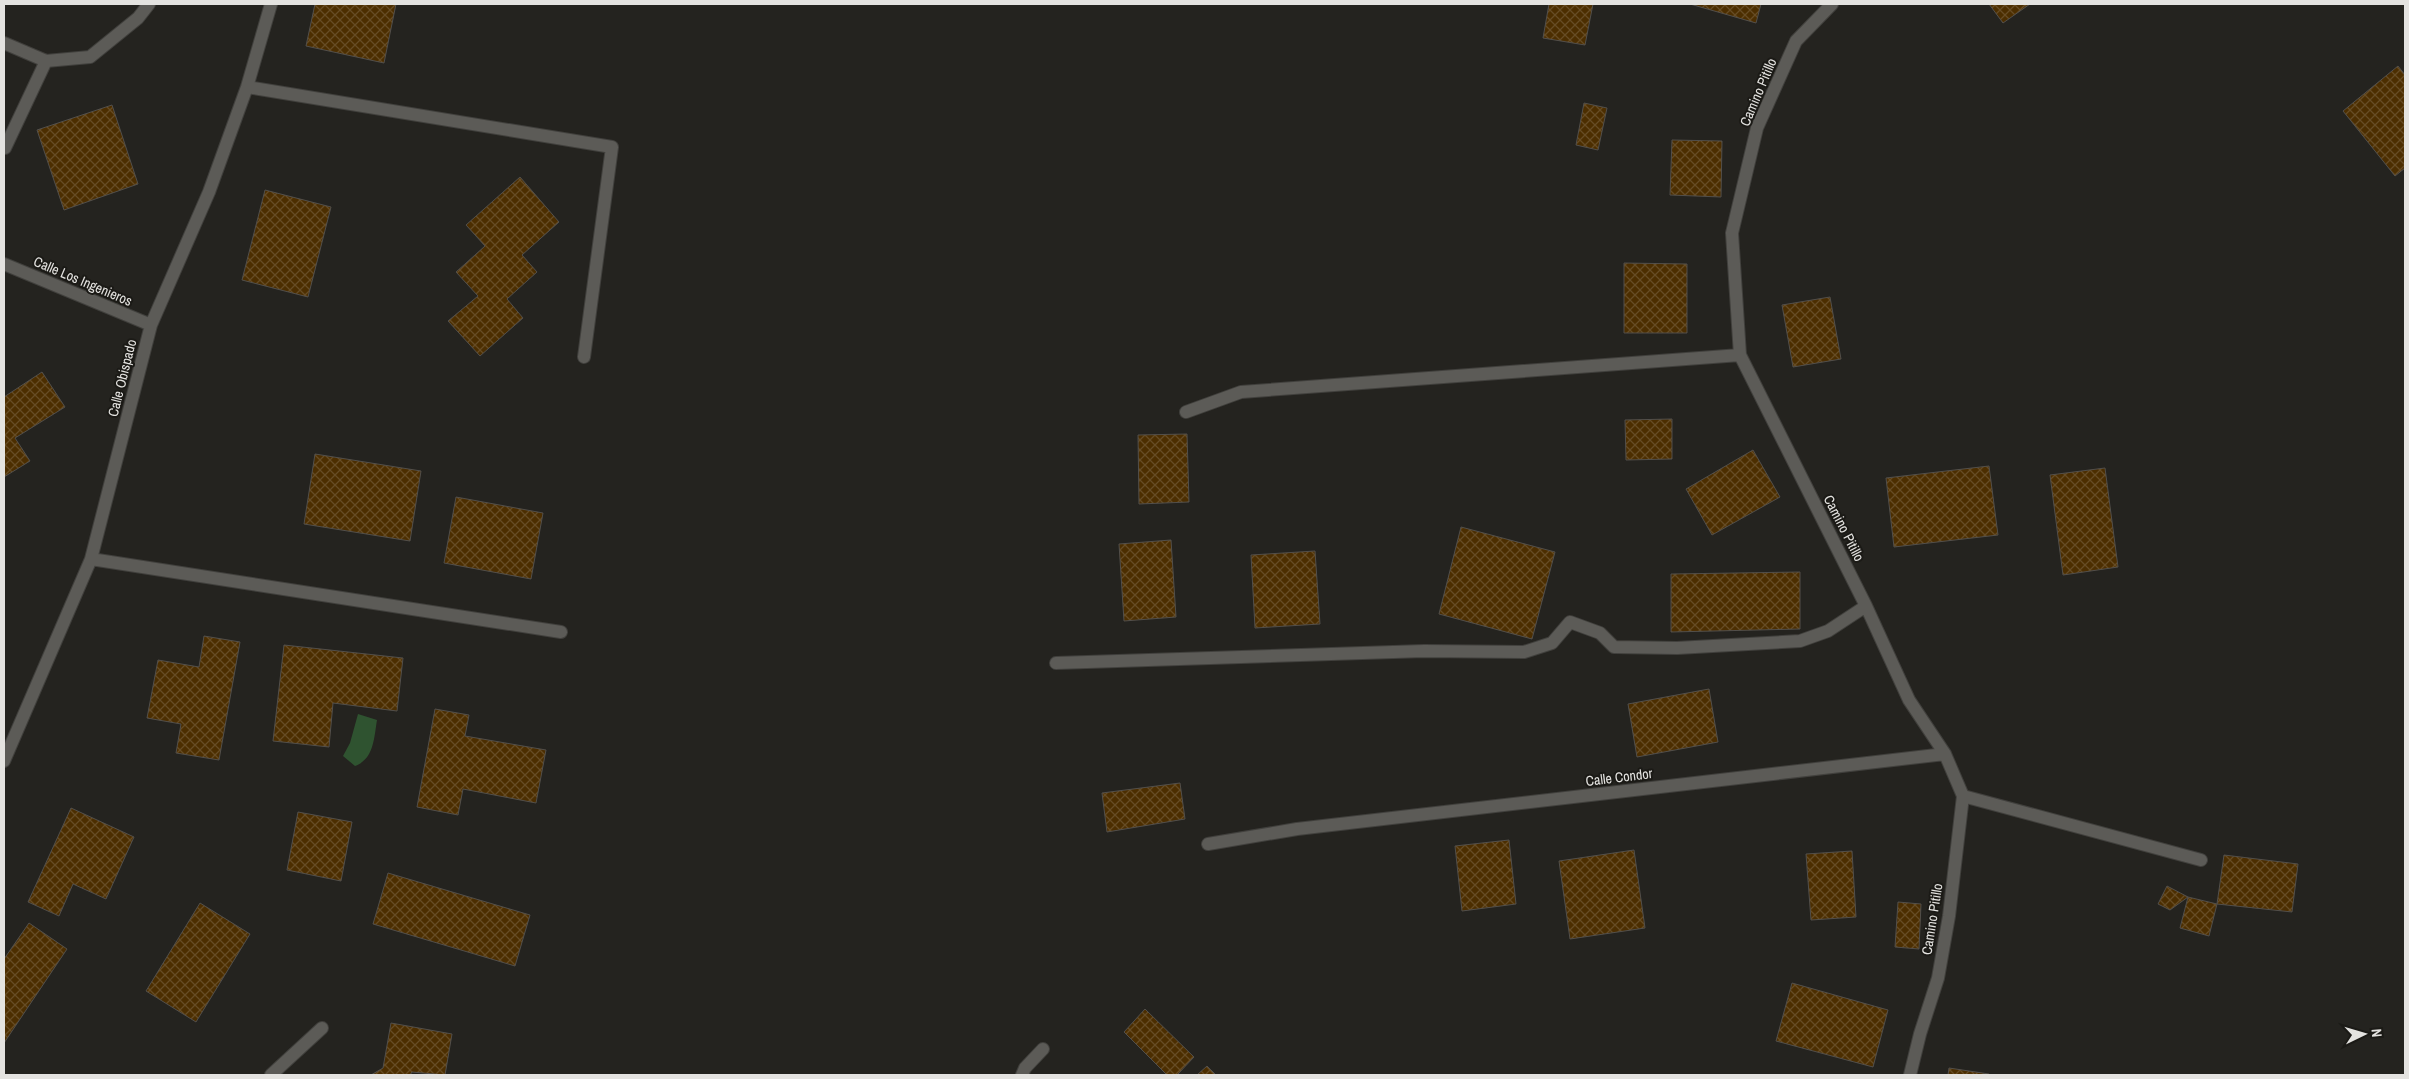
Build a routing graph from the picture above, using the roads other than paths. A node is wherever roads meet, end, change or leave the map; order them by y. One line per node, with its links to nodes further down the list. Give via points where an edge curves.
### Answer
1 (149, 4): 5 (street, via 138,18 90,57)
2 (271, 4): 6 (street, Calle Obispado)
3 (1832, 4): 10 (street, Camino Pitillo, via 1796,41 1757,128 1732,233)
4 (4, 43): 5 (street)
5 (46, 61): 7 (street)
6 (247, 87): 9 (street, Calle Obispado, via 210,192); 11 (street, via 612,147)
7 (4, 147)
8 (4, 264): 9 (street, Calle Los Ingenieros)
9 (151, 325): 13 (street, Calle Obispado)
10 (1740, 355): 12 (street, via 1241,392); 14 (street, Camino Pitillo)
11 (584, 357)
12 (1186, 412)
13 (91, 559): 15 (street); 18 (street, Calle Obispado)
14 (1866, 606): 16 (street, via 1828,631 1800,641 1676,648 1614,647 1600,633 1570,622 1552,643 1524,652 1424,651); 17 (street, Camino Pitillo, via 1909,700)
15 (561, 632)
16 (1056, 663)
17 (1945, 754): 19 (street, Camino Pitillo); 20 (street, Calle Condor, via 1298,829)
18 (4, 761)
19 (1963, 796): 21 (street); 26 (street, Camino Pitillo, via 1938,978)
20 (1208, 844)
21 (2201, 860)
22 (322, 1028): 24 (street)
23 (1044, 1049): 25 (street)
24 (270, 1075)
25 (1022, 1075)
26 (1910, 1075)

